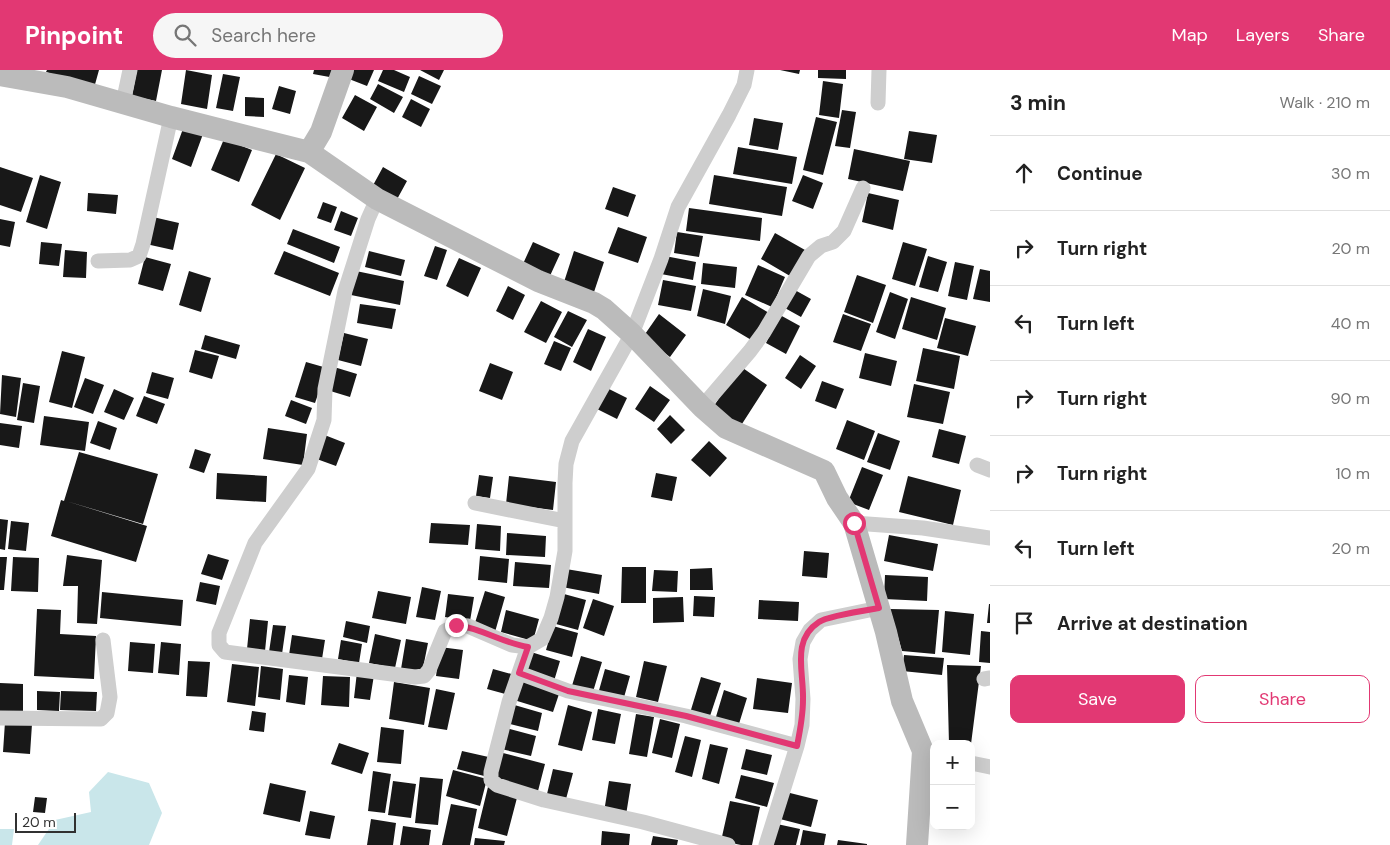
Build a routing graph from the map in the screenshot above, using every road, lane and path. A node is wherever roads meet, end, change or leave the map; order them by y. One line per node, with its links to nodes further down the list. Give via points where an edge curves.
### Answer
1 (130, 70): 6 (street)
2 (343, 70): 9 (street, via 321,132)
3 (747, 70): 13 (street, via 744,86 678,207)
4 (879, 70): 7 (street)
5 (0, 75): 6 (street, via 67,87)
6 (123, 103): 8 (street)
7 (878, 103)
8 (172, 117): 9 (street); 12 (street, via 138,256 130,260)
9 (310, 152): 11 (street)
10 (863, 188): 14 (street, via 844,231 833,242 821,246 809,256 764,332)
11 (377, 199): 13 (street, via 538,281 594,303); 21 (street, via 345,291 325,389 324,420 308,469 255,543 219,633 219,645 225,652 415,677 424,676 429,670 444,631 456,625 468,626)
12 (98, 261)
13 (632, 334): 14 (street); 16 (street, via 572,442 566,464)
14 (702, 407): 17 (street, via 726,428 824,471)
15 (475, 503): 16 (street)
16 (565, 521): 21 (street, via 565,551 552,618 542,639)
17 (854, 523): 18 (street, via 946,530); 19 (street)
18 (990, 538)
19 (879, 608): 24 (street, via 821,620 810,630 803,642 800,659 804,699); 25 (street, via 902,701)
20 (104, 640): 23 (street, via 110,697 107,713 101,719)
21 (528, 647): 22 (street)
22 (519, 673): 24 (street, via 568,691 686,716); 28 (street, via 491,772 491,780 497,785 544,800)
23 (0, 718)
24 (797, 746): 29 (street)
25 (929, 753): 30 (street)
26 (975, 764): 27 (street)
27 (990, 767)
28 (728, 845)
29 (766, 845)
30 (917, 845)

